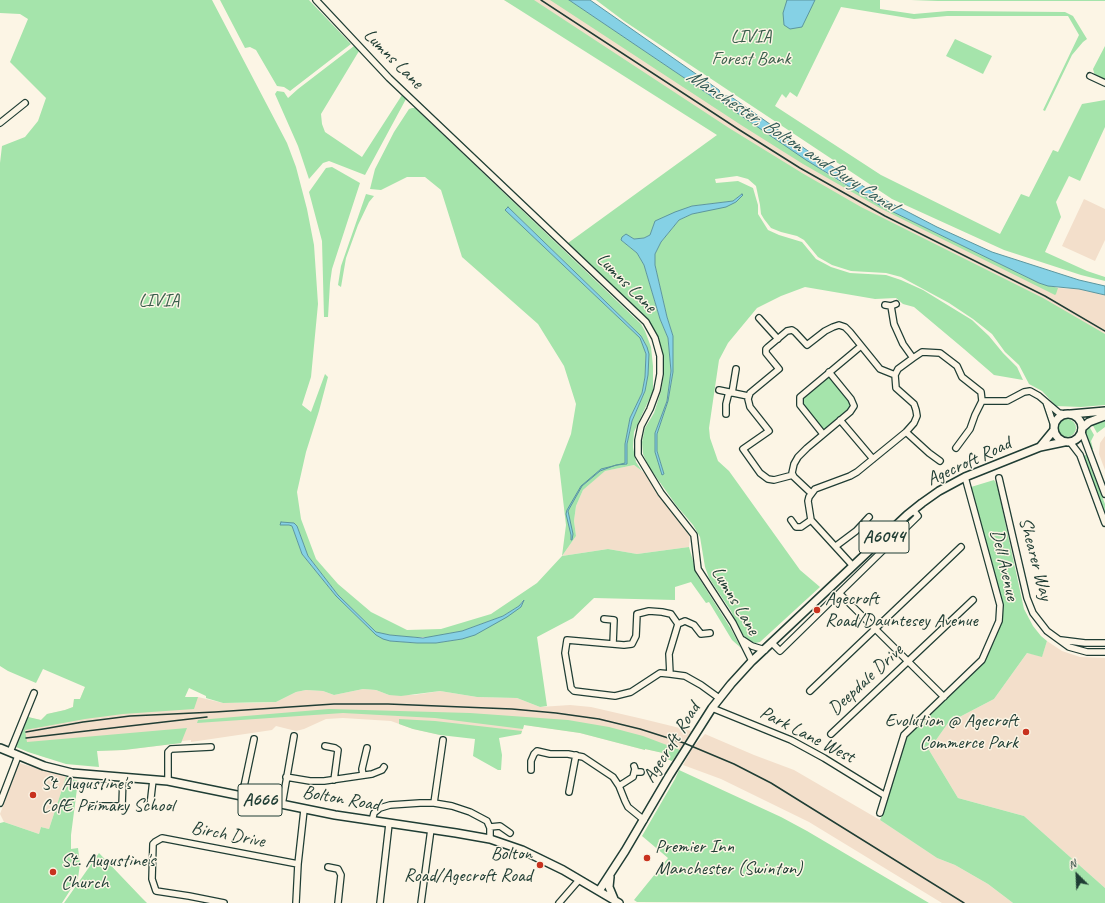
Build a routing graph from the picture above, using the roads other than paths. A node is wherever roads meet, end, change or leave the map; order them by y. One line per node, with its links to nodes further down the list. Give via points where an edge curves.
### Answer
1 (316, 0): 52 (street, Lumns Lane, via 390,78 646,322 656,338 660,374 658,390 641,426 638,455 661,493 694,535 698,569)
2 (1090, 76): 3 (street)
3 (1105, 83)
4 (25, 103): 5 (street)
5 (0, 123)
6 (891, 305): 10 (street, via 894,324)
7 (759, 318): 8 (street)
8 (778, 339): 9 (street, via 792,330 807,345 825,331 839,325 848,330); 16 (street, via 766,349 766,352 779,369)
9 (861, 346): 12 (street); 13 (street, via 880,369)
10 (913, 358): 13 (street, via 898,369); 17 (street, via 922,352 940,353 957,366 962,377 981,392)
11 (736, 369): 15 (street)
12 (829, 372): 23 (street, via 854,405); 27 (street, via 799,400 800,405)
13 (895, 375): 26 (street, via 896,388 914,404 916,410 914,423)
14 (719, 390): 15 (street)
15 (730, 393): 16 (street); 20 (street)
16 (748, 396): 33 (street, via 750,407 769,431 743,449 760,473 768,479)
17 (982, 401): 18 (street, via 1007,401 1030,391); 30 (street, via 970,429 958,446)
18 (1046, 401): 21 (street, via 1059,413); 24 (street)
19 (1105, 411): 21 (main road)
20 (726, 414)
21 (1068, 414): 24 (main road, via 1057,418); 25 (main road, via 1079,419)
22 (1105, 416): 25 (main road, via 1089,422)
23 (840, 420): 27 (street); 31 (street)
24 (1054, 428): 28 (main road, via 1058,438); 29 (main road, Agecroft Road / A6044)
25 (1082, 429): 28 (main road, via 1078,438); 37 (street)
26 (906, 432): 31 (street); 32 (street)
27 (824, 434): 33 (street, via 798,457)
28 (1067, 442): 29 (main road, Agecroft Road / A6044); 42 (street, via 1080,455)
29 (1040, 447): 34 (main road, Agecroft Road / A6044)
30 (965, 448)
31 (873, 459): 36 (street, via 850,476 815,489)
32 (940, 461)
33 (793, 476): 36 (street)
34 (965, 477): 38 (main road, Agecroft Road / A6044, via 939,491); 64 (street, Dell Avenue, via 1000,605 999,621 982,660)
35 (999, 478): 53 (street, Shearer Way, via 1027,598 1037,619)
36 (811, 493): 41 (street, via 808,501)
37 (1105, 494)
38 (913, 510): 45 (main road, Agecroft Road / A6044); 46 (street, Agecroft Road, via 918,516)
39 (869, 517): 43 (street)
40 (791, 520): 41 (street, via 796,527 801,528)
41 (811, 520): 43 (street)
42 (1105, 523)
43 (836, 546): 45 (street)
44 (961, 547): 50 (street)
45 (854, 566): 54 (main road, Agecroft Road / A6044)
46 (840, 594): 50 (street); 54 (street, Agecroft Road, via 780,651)
47 (973, 600): 60 (street, Deepdale Drive)
48 (604, 619): 56 (street, via 614,620)
49 (678, 624): 51 (street, via 685,621 694,625 701,634); 56 (street, via 671,614 637,614 636,636 632,644); 61 (street, via 669,654)
50 (875, 629): 60 (street); 62 (street)
51 (710, 633)
52 (741, 638): 57 (street, via 752,646); 59 (street, Lumns Lane)
53 (1058, 639): 55 (street); 58 (street, Shearer Way, via 1069,648)
54 (772, 643): 57 (main road, Agecroft Road / A6044)
55 (1105, 643)
56 (613, 644): 61 (street, via 566,640 566,660 571,688 574,691 615,696 631,692 660,673)
57 (765, 650): 59 (main road, Agecroft Road / A6044)
58 (1105, 652)
59 (752, 661): 65 (main road, Agecroft Road / A6044)
60 (908, 662): 64 (street); 67 (street, Deepdale Drive)
61 (670, 674): 65 (street, via 685,676)
62 (810, 691)
63 (34, 693): 75 (street)
64 (944, 697): 91 (street, Dell Avenue, via 904,735)
65 (719, 698): 66 (main road, Agecroft Road / A6044)
66 (712, 708): 91 (street, Park Lane West, via 791,740); 100 (main road, Agecroft Road / A6044)
67 (831, 734)
68 (294, 736): 85 (street)
69 (254, 739): 92 (street)
70 (443, 740): 94 (street)
71 (325, 746): 87 (street, via 338,750)
72 (211, 747): 88 (street, via 171,749 168,752)
73 (0, 748): 75 (main road, Bolton Road / A666)
74 (367, 748): 83 (street)
75 (10, 752): 77 (main road, Bolton Road / A666)
76 (576, 755): 80 (street, via 537,751 531,761); 89 (street, via 613,777); 90 (street, via 569,789)
77 (18, 756): 84 (main road, Bolton Road / A666, via 72,773); 93 (street)
78 (634, 766): 81 (street)
79 (384, 767): 83 (street)
80 (531, 770)
81 (635, 772): 82 (street); 89 (street, via 629,780)
82 (641, 772)
83 (363, 776): 87 (street)
84 (123, 777): 86 (main road, Bolton Road / A666); 96 (street, via 122,806)
85 (286, 777): 87 (street, via 310,781); 95 (street)
86 (153, 780): 88 (main road, Bolton Road / A666); 97 (street)
87 (334, 780)
88 (168, 781): 92 (main road, Bolton Road / A666)
89 (619, 786): 100 (street, via 624,801)
90 (562, 787)
91 (884, 795): 99 (street, Dell Avenue)
92 (242, 796): 95 (main road, Bolton Road / A666)
93 (0, 803)
94 (434, 803): 101 (street, via 380,808 374,813); 103 (street, via 470,812 487,821)
95 (282, 805): 98 (main road, Bolton Road / A666)
96 (90, 806)
97 (150, 806)
98 (304, 810): 101 (main road, Bolton Road / A666); 107 (street)
99 (880, 813)
100 (644, 820): 109 (main road, Agecroft Road / A6044)
101 (372, 821): 102 (main road, Bolton Road / A666)
102 (389, 824): 104 (main road, Bolton Road / A666); 118 (street)
103 (490, 827): 105 (street, via 500,826); 106 (street)
104 (431, 829): 106 (main road, Bolton Road / A666); 119 (street)
105 (510, 833)
106 (490, 839): 110 (main road, Bolton Road / A666, via 522,850)
107 (298, 864): 112 (street, Birch Drive, via 159,838 153,844 152,879 156,891); 116 (street)
108 (328, 867): 117 (street, via 338,869 341,875)
109 (610, 873): 111 (main road, Agecroft Road / A6044); 113 (main road, via 609,887)
110 (579, 880): 111 (main road, Bolton Road / A666); 120 (street)
111 (597, 890): 113 (main road, Bolton Road / A666)
112 (189, 896): 114 (street); 115 (street)
113 (614, 900): 121 (street)
114 (187, 903)
115 (220, 903)
116 (296, 903)
117 (338, 903)
118 (380, 903)
119 (421, 903)
120 (559, 903)
121 (605, 903)

